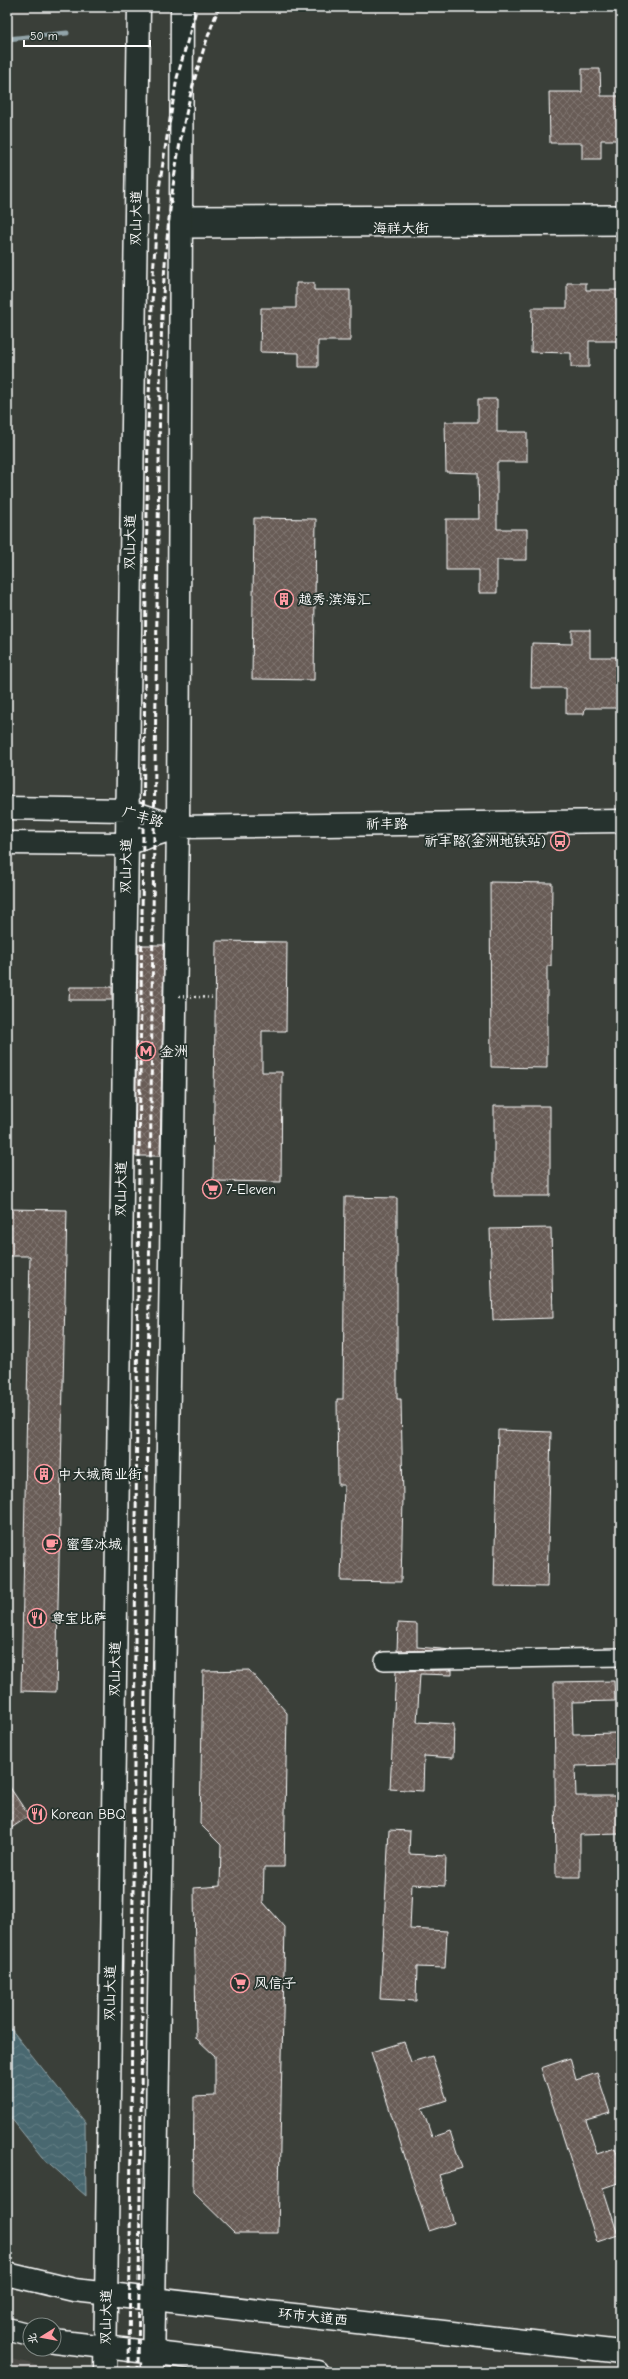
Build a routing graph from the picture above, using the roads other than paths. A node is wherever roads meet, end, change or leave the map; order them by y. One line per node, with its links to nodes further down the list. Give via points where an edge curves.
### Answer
1 (139, 7): 7 (street, 双山大道)
2 (182, 7): 4 (street)
3 (621, 214): 4 (street, 海祥大街)
4 (181, 222): 5 (street, 海祥大街); 9 (street)
5 (621, 226)
6 (7, 808): 7 (street, 广丰路)
7 (126, 810): 9 (street, 广丰路); 11 (street, 双山大道)
8 (621, 821): 9 (street, 祈丰路)
9 (178, 827): 11 (street, 广丰路); 16 (street)
10 (7, 843): 11 (street, 广丰路)
11 (126, 844): 15 (street, 双山大道)
12 (621, 1657): 13 (street)
13 (384, 1661)
14 (7, 2274): 15 (street, 环市大道西, via 74,2290)
15 (106, 2294): 16 (street, 环市大道西); 20 (street, 双山大道)
16 (152, 2299): 21 (street, 环市大道西); 22 (street)
17 (7, 2329): 18 (street)
18 (22, 2333)
19 (62, 2342): 20 (street)
20 (105, 2348): 22 (street); 23 (street, 双山大道)
21 (621, 2352)
22 (153, 2363): 24 (street)
23 (105, 2372)
24 (318, 2372)

